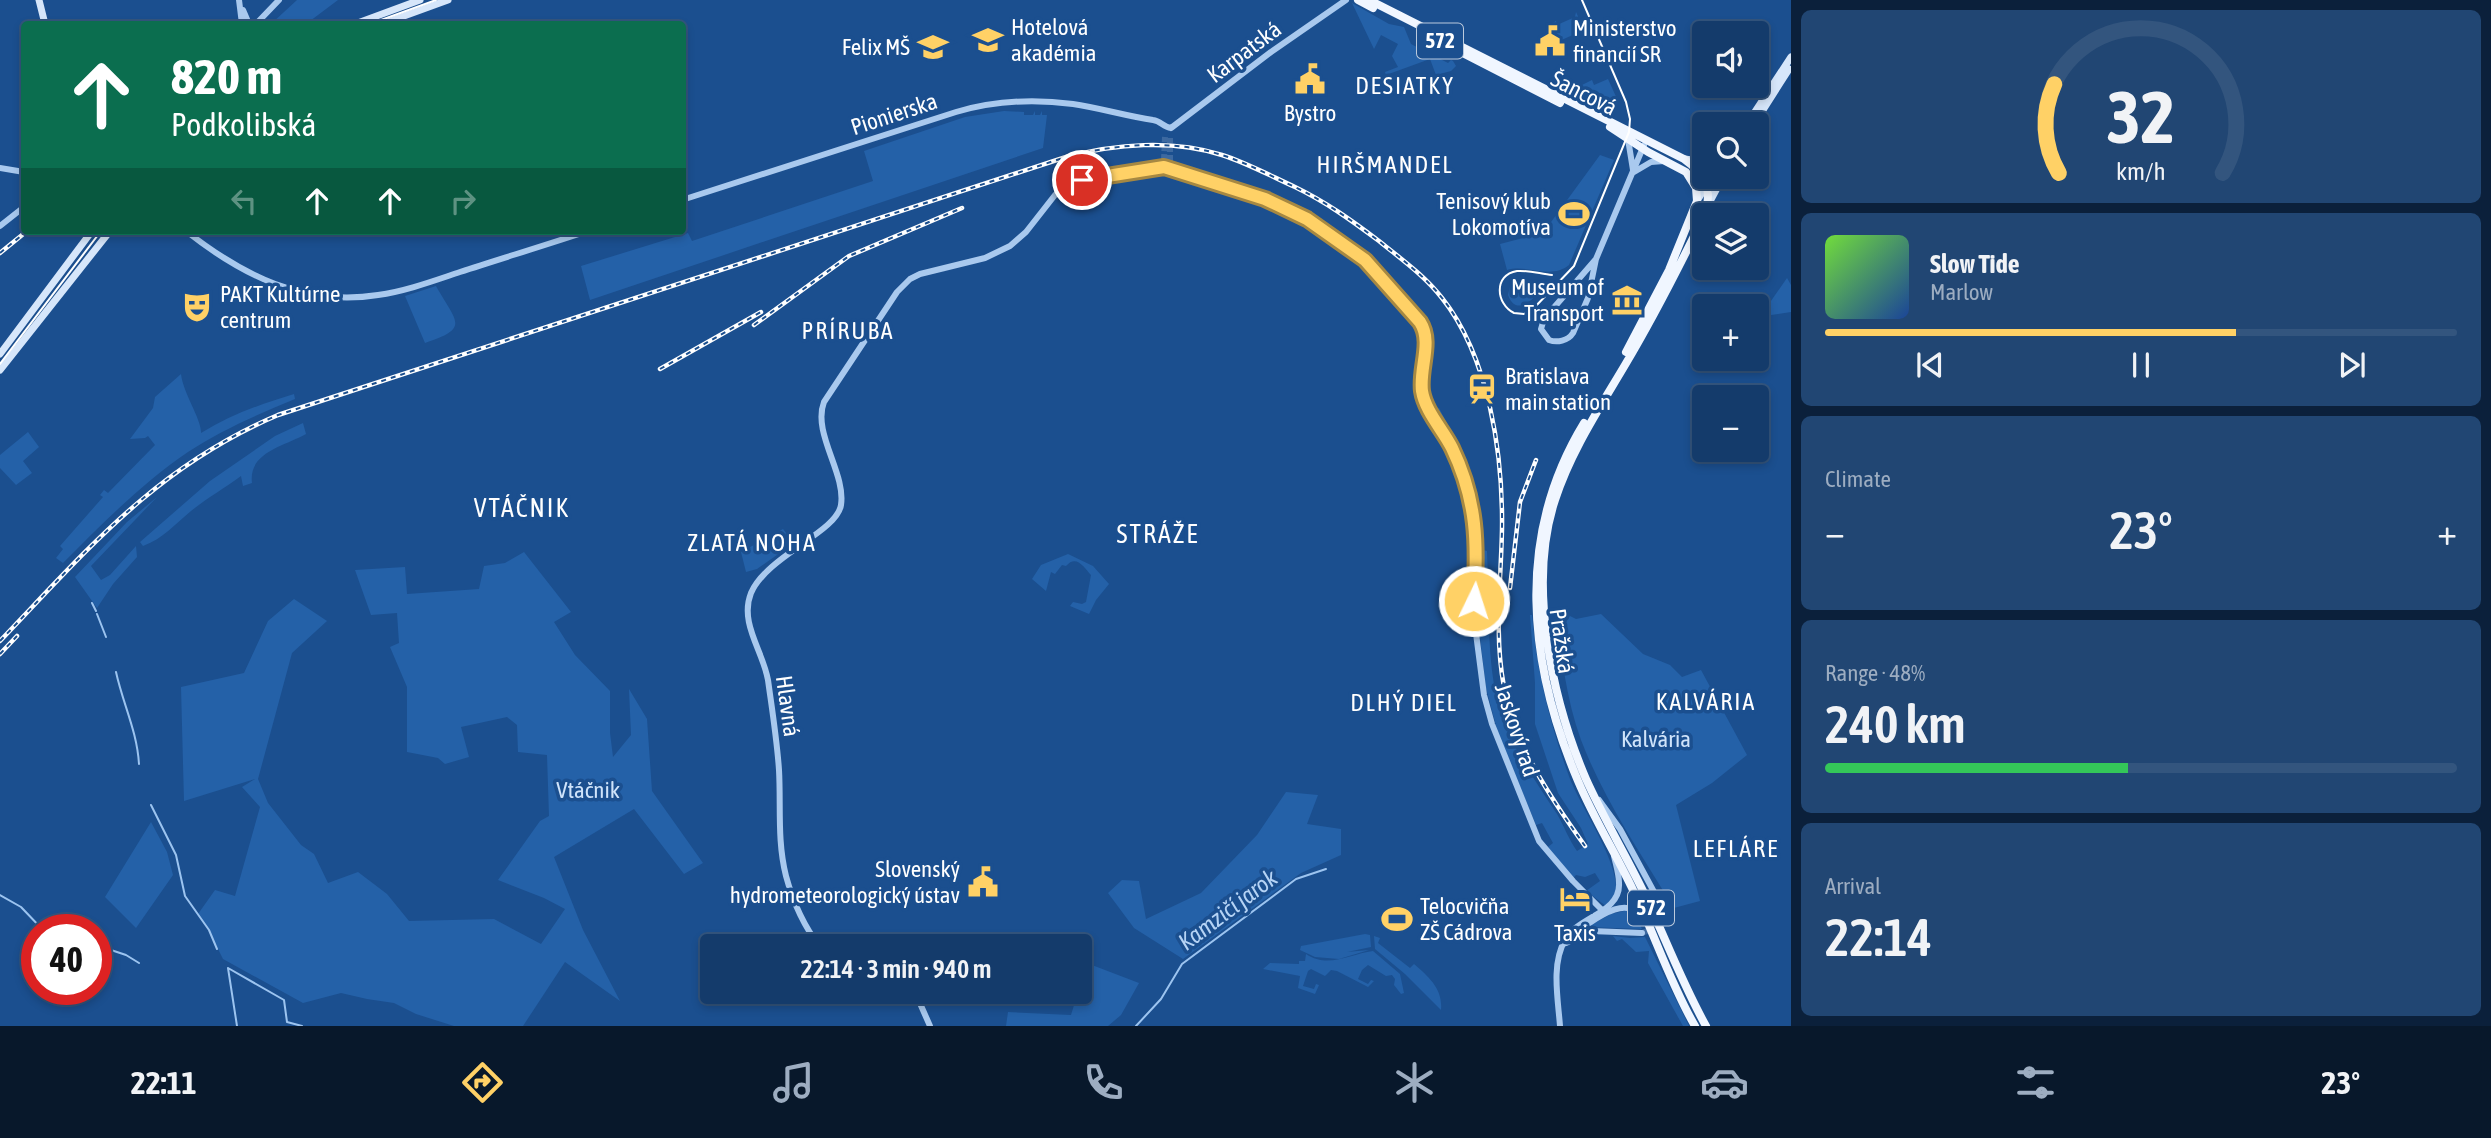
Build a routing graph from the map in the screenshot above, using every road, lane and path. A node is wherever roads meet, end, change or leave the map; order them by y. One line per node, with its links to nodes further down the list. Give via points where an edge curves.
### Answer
1 (37, 0): 12 (main road)
2 (279, 0): 11 (street)
3 (420, 0): 16 (main road)
4 (448, 0): 17 (main road)
5 (1346, 0): 9 (street, Karpatská)
6 (1358, 0): 24 (main road, Šancová / 572)
7 (1369, 0): 25 (main road, Šancová / 572)
8 (239, 1): 10 (street); 13 (street)
9 (1339, 3): 22 (street, Karpatská)
10 (245, 14): 11 (street); 14 (street)
11 (263, 16): 15 (street)
12 (42, 21)
13 (242, 21)
14 (248, 21)
15 (259, 21)
16 (363, 21)
17 (390, 21)
18 (1791, 57): 20 (main road)
19 (1791, 66): 21 (main road)
20 (1755, 112)
21 (1762, 112)
22 (1168, 127): 23 (street); 37 (street, Pionierska, via 1157,120 1062,103 980,106)
23 (1168, 138)
24 (1628, 139): 25 (main road, Šancová / 572); 33 (street)
25 (1644, 144): 26 (main road, Šancová / 572); 28 (main road, Šancová / 572); 33 (street)
26 (1684, 159): 27 (main road, Šancová); 30 (main road, Šancová / 572)
27 (1692, 160)
28 (1665, 161): 33 (street, via 1651,162); 34 (main road, Šancová / 572)
29 (1167, 164): 51 (street, Jaskový rad, via 1307,219 1369,264 1422,325 1426,337 1423,393 1458,461 1474,513 1474,618 1495,734 1539,841); 56 (street, Hlavná, via 1072,183 1055,195 1022,236 1001,251 920,274 902,287 821,409 841,504 826,526 765,572 752,592 748,610 770,696 785,872 796,909)
30 (1692, 165)
31 (0, 168): 32 (street)
32 (21, 172)
33 (1634, 172): 46 (street)
34 (1686, 172): 35 (main road, Šancová); 38 (main road, via 1696,188)
35 (1692, 174)
36 (1704, 189): 38 (main road, Pražská)
37 (686, 199)
38 (1697, 201): 50 (main road, Pražská / 572, via 1649,310 1560,468 1538,547 1540,639 1554,711 1578,780)
39 (21, 209): 40 (street)
40 (0, 226)
41 (89, 235): 47 (main road)
42 (107, 235): 48 (main road)
43 (192, 235): 44 (street, via 267,282 296,292 342,298 394,292)
44 (575, 235)
45 (1692, 238): 49 (main road, Pražská / 572, via 1578,444 1544,544 1552,661 1567,727)
46 (1596, 259): 46 (street, via 1544,319 1542,329 1549,340 1559,342 1573,333 1589,295)
47 (0, 354)
48 (0, 370)
49 (1592, 792): 52 (street, via 1620,829); 63 (main road, Pražská / 572)
50 (1613, 851): 53 (street, via 1619,891); 54 (main road, Pražská / 572)
51 (1586, 895): 53 (street, Jaskový rad); 53 (street, Jaskový rad, via 1597,903)
52 (1660, 903)
53 (1598, 914): 54 (street, via 1627,908); 57 (street); 58 (street, via 1578,925)
54 (1647, 918): 62 (main road, Pražská / 572)
55 (1642, 933): 57 (street, via 1591,931)
56 (812, 934)
57 (1566, 943): 58 (street)
58 (1559, 953): 61 (street)
59 (920, 1004): 60 (street)
60 (930, 1026)
61 (1560, 1026)
62 (1695, 1026)
63 (1706, 1026)

